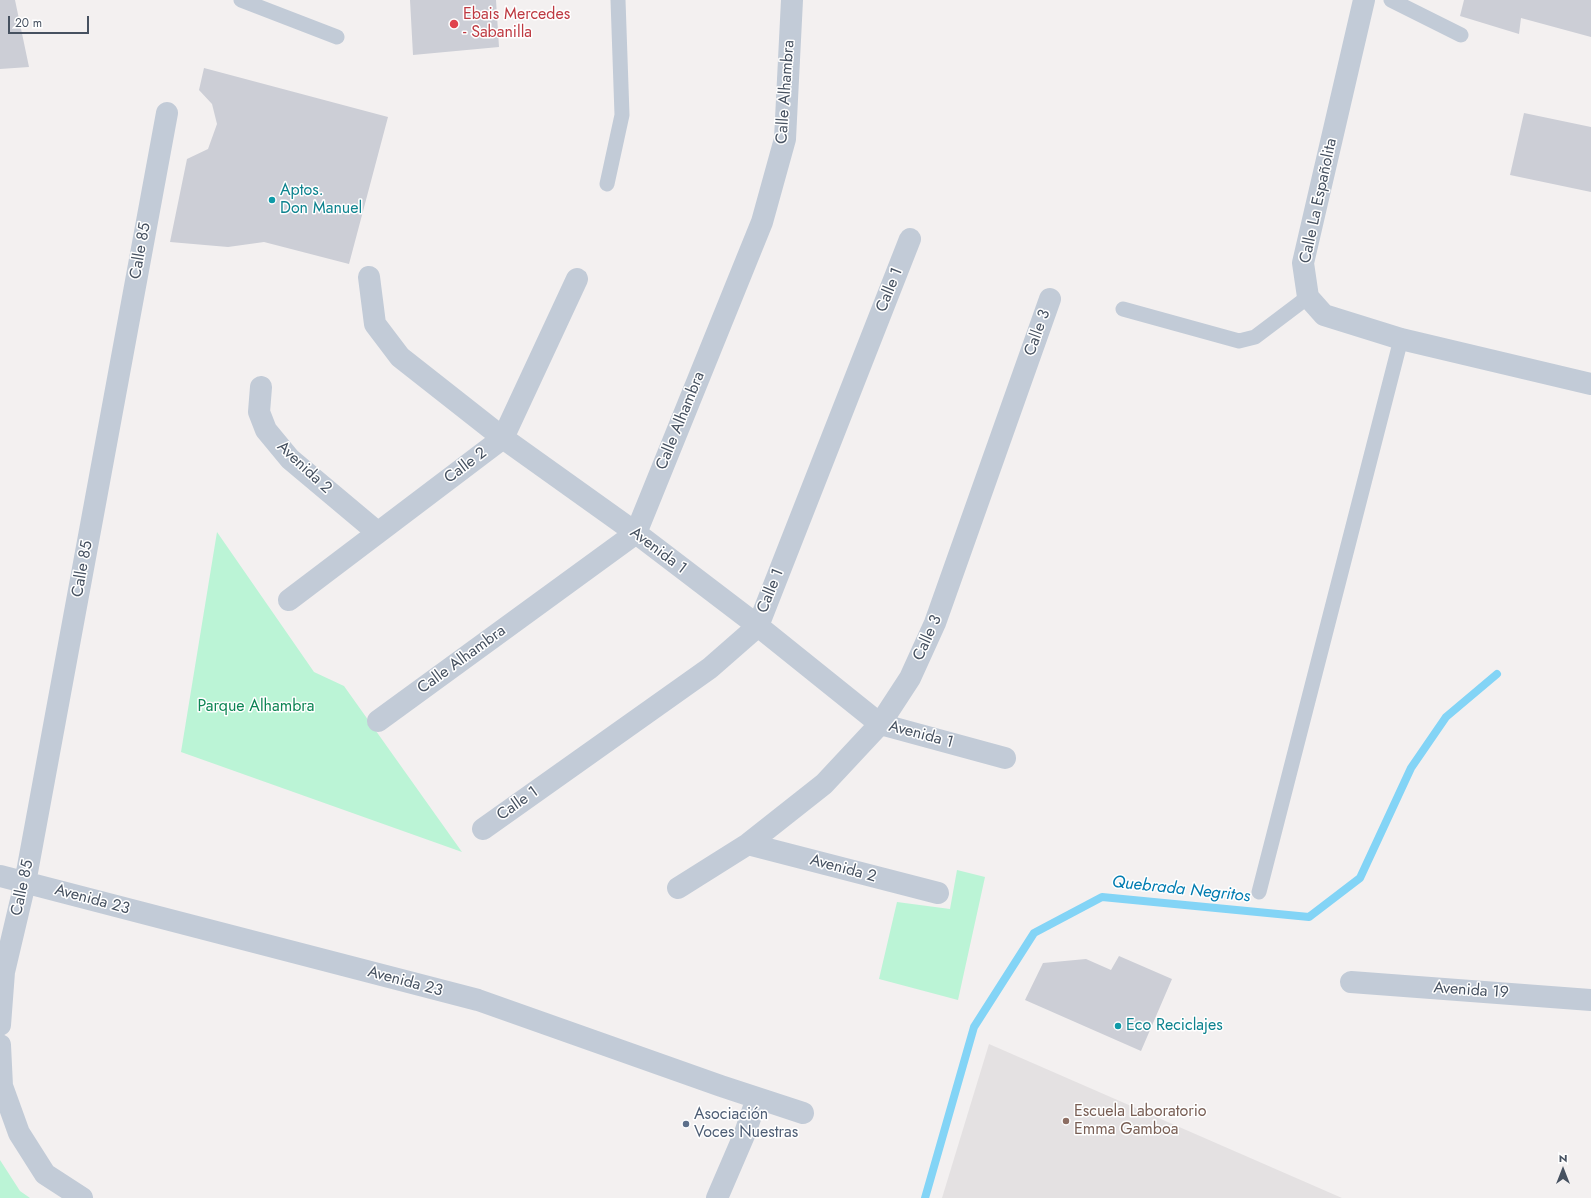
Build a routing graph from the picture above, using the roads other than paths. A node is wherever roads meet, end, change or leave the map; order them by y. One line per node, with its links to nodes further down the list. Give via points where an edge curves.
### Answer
1 (242, 0): 7 (lane)
2 (618, 0): 9 (lane, via 622,115)
3 (792, 0): 21 (street, Calle Alhambra, via 785,139 764,215)
4 (1364, 0): 13 (street, Calle La Españolita, via 1303,263)
5 (1391, 0): 6 (lane)
6 (1461, 35)
7 (337, 37)
8 (166, 113): 30 (street, Calle 85)
9 (607, 184)
10 (910, 239): 23 (street, Calle 1)
11 (369, 277): 19 (street, Avenida 1, via 375,324 400,357)
12 (577, 279): 19 (street, Calle 2)
13 (1308, 297): 15 (lane, via 1255,337 1239,341); 16 (street, via 1324,315)
14 (1050, 299): 25 (street, Calle 3, via 935,623 910,678)
15 (1124, 309)
16 (1401, 339): 17 (street); 32 (lane)
17 (1591, 384)
18 (261, 387): 20 (street, Avenida 2, via 259,412 266,430 290,459)
19 (503, 438): 20 (street, Calle 2); 21 (street, Avenida 1)
20 (377, 532): 22 (street, Calle 2)
21 (636, 533): 23 (street, Avenida 1); 24 (street, Calle Alhambra)
22 (289, 600)
23 (758, 626): 25 (street, Avenida 1); 27 (street, Calle 1, via 710,668)
24 (378, 721)
25 (880, 724): 26 (street, Avenida 1); 28 (street, Calle 3, via 824,784)
26 (1005, 758)
27 (483, 829)
28 (748, 844): 31 (street, Calle 3); 33 (street, Avenida 2)
29 (0, 876): 30 (street, Avenida 23)
30 (25, 883): 36 (street, Calle 85, via 4,972); 38 (street, Avenida 23, via 478,1000)
31 (678, 888)
32 (1259, 892)
33 (938, 893)
34 (1351, 982): 35 (street, Avenida 19)
35 (1591, 1000)
36 (0, 1025)
37 (0, 1045): 40 (street, via 2,1086 19,1133 45,1174)
38 (757, 1098): 39 (street, Avenida 23); 41 (street)
39 (803, 1113)
40 (82, 1198)
41 (717, 1198)

